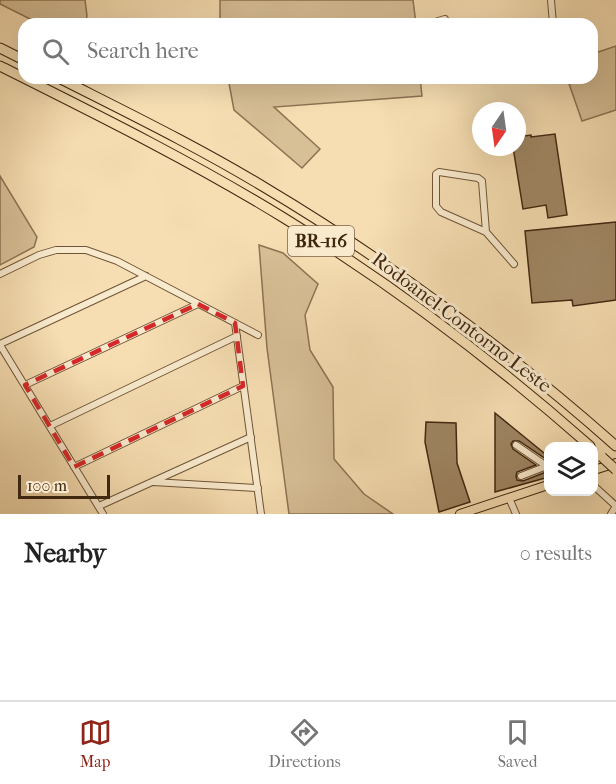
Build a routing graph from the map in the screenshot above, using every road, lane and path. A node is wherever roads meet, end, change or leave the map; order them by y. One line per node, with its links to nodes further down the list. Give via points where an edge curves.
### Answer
1 (550, 0): 2 (street)
2 (552, 18)
3 (0, 48): 4 (highway)
4 (18, 57)
5 (3, 68): 6 (highway, Rodoanel Contorno Leste / BR-116)
6 (18, 76)
7 (34, 84): 22 (highway, Rodoanel Contorno Leste / BR-116, via 180,158 312,235 493,364)
8 (71, 84): 24 (highway, Rodoanel Contorno Leste / BR-116, via 271,191 404,277 517,361)
9 (486, 232): 9 (street, via 441,212 436,206 436,174 482,181); 10 (street)
10 (513, 264)
11 (0, 274): 12 (street, via 47,252 75,248 110,257)
12 (146, 276): 13 (street); 17 (street)
13 (198, 304): 14 (street); 18 (street)
14 (235, 323): 15 (street); 16 (street)
15 (258, 335)
16 (237, 336): 19 (street); 20 (street)
17 (0, 344): 18 (street)
18 (25, 385): 20 (street)
19 (243, 386): 21 (street); 28 (street)
20 (50, 426): 28 (street)
21 (251, 437): 33 (street); 35 (street)
22 (584, 442)
23 (516, 445): 27 (street)
24 (616, 446)
25 (598, 454): 31 (highway, bridge)
26 (616, 463): 30 (main road)
27 (544, 464)
28 (74, 466): 38 (street)
29 (544, 468): 32 (street)
30 (598, 469)
31 (616, 470)
32 (521, 476)
33 (152, 482): 35 (street); 38 (street)
34 (544, 487): 37 (main road)
35 (258, 488): 41 (street)
36 (598, 490): 39 (street)
37 (509, 498): 42 (main road); 43 (street)
38 (99, 506): 40 (street)
39 (615, 506): 44 (street)
40 (103, 514)
41 (261, 514)
42 (460, 514)
43 (516, 514)
44 (610, 514)

